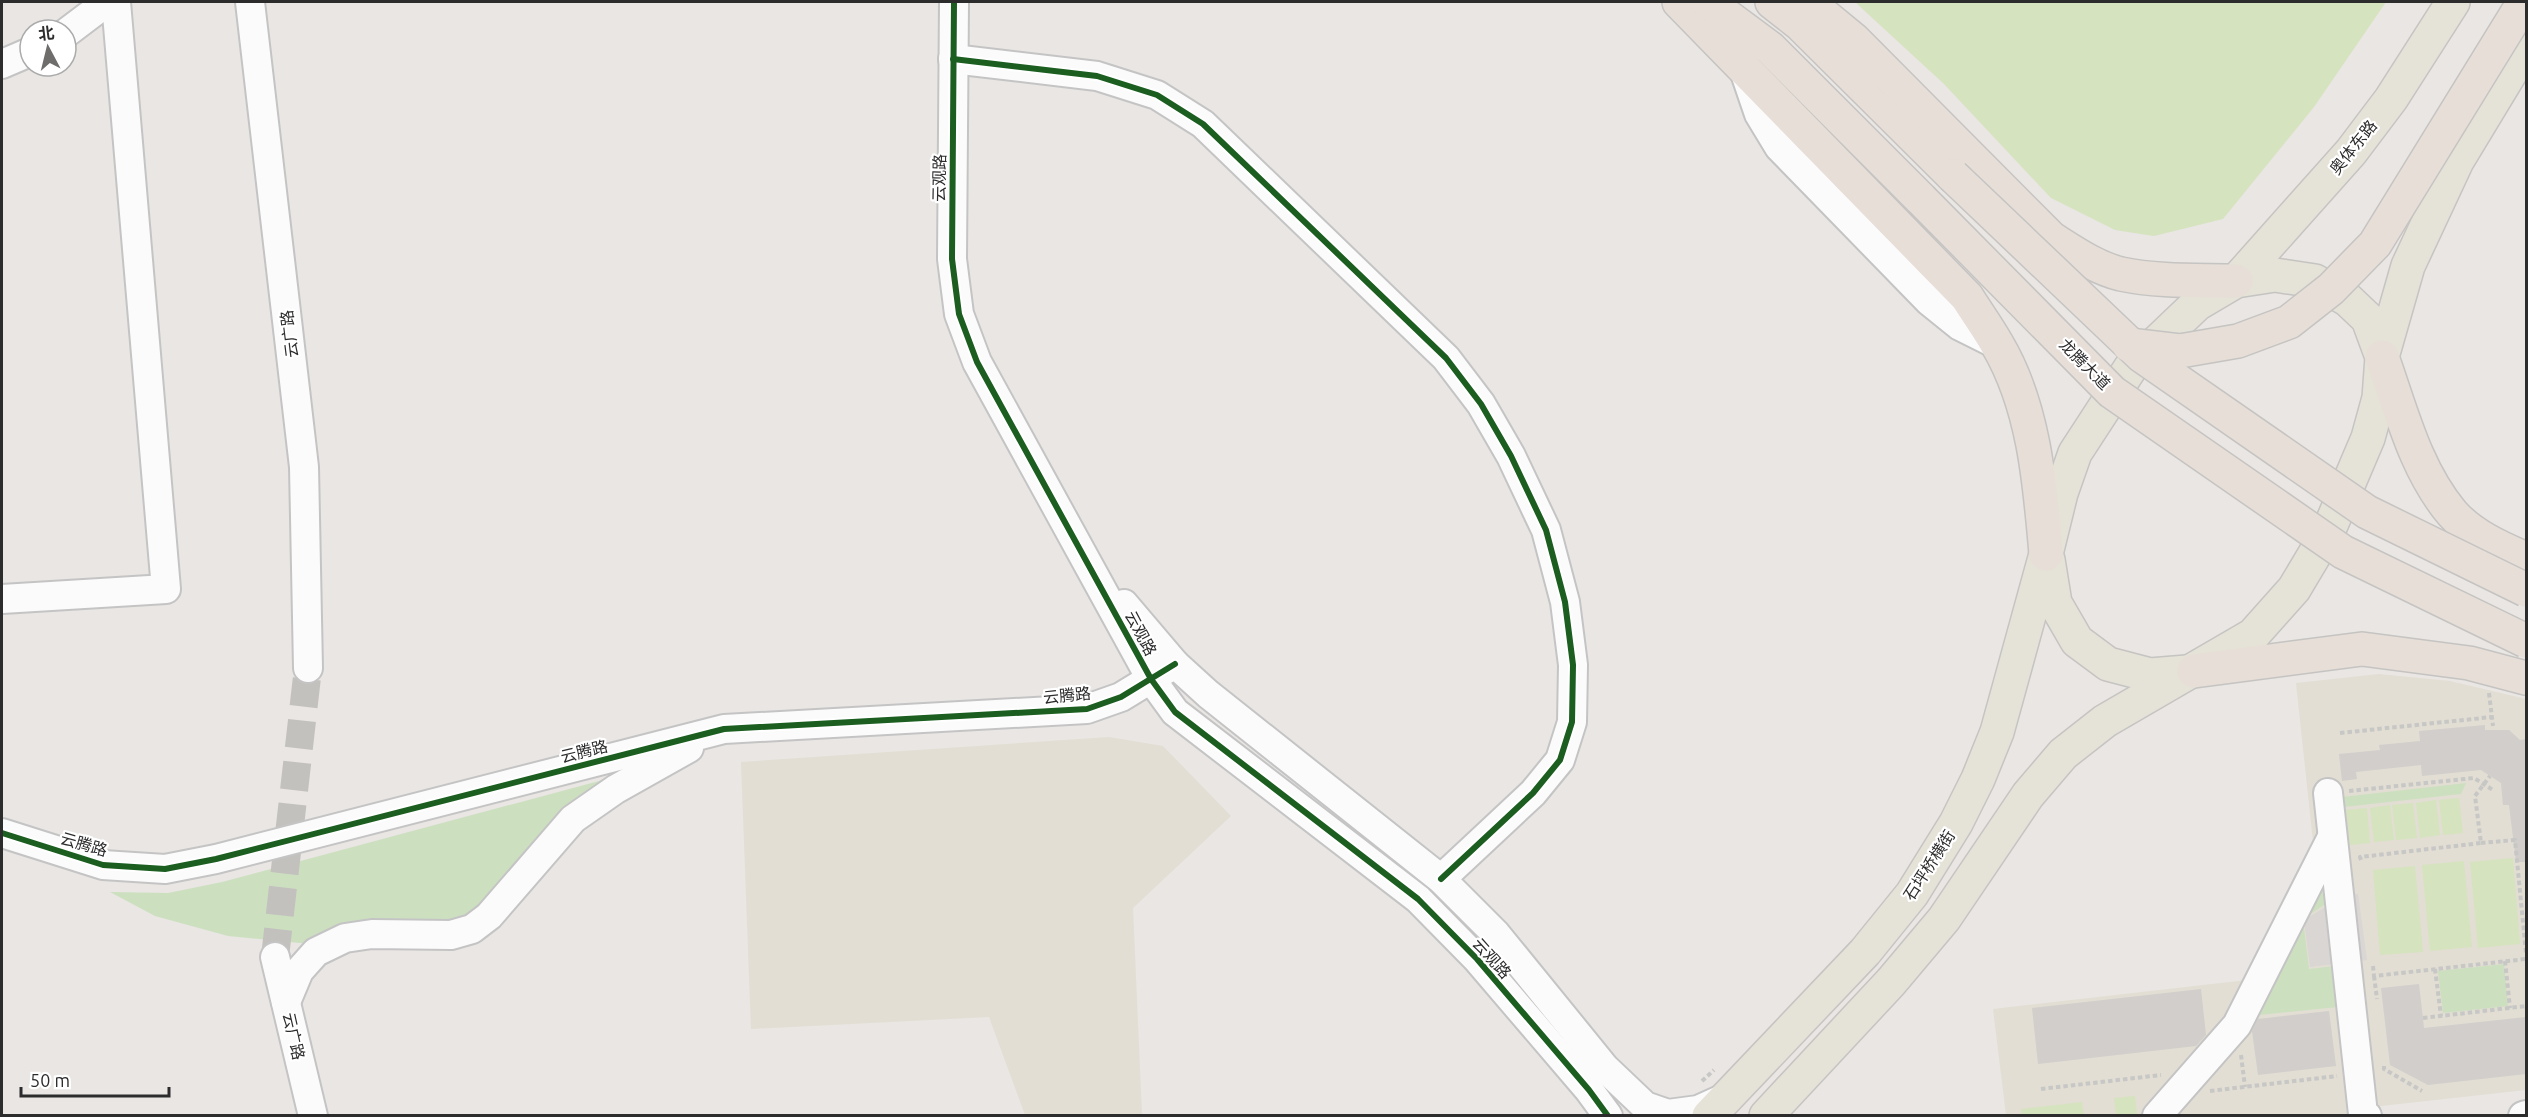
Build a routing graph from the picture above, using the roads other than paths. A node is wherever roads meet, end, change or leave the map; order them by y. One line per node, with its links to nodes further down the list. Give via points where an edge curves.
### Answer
1 (107, 2): 11 (street)
2 (116, 2): 23 (street, via 166,590)
3 (250, 2): 26 (street, 云广路, via 304,467)
4 (954, 2): 14 (street, 云观路)
5 (1678, 2): 19 (highway, via 1967,297 1998,345 2019,392 2040,475)
6 (1708, 2): 17 (highway, 龙腾大道, bridge, via 1770,48)
7 (1773, 2): 22 (highway, bridge, via 2142,356 2367,512)
8 (1808, 2): 16 (highway, via 1854,40 2052,238 2084,260 2119,273 2157,279)
9 (2453, 2): 16 (main road, 奥体东路, via 2391,99 2351,152)
10 (2524, 2): 17 (highway, bridge, via 2375,244 2331,290 2289,322 2238,341 2180,351 2094,340)
11 (78, 24)
12 (2526, 47): 18 (main road, via 2457,161 2408,266)
13 (18, 57): 15 (street)
14 (953, 59): 21 (street, 云观路, via 952,259 959,314 977,362); 34 (street, via 1097,76 1157,95 1203,124 1446,358 1481,404 1546,530 1565,602 1573,665 1572,722 1560,760 1533,793)
15 (2, 64)
16 (2236, 281): 18 (main road, via 2275,275 2315,281 2348,300 2368,319); 19 (main road, 石坪桥横街, via 2197,304 2131,367 2075,453)
17 (2041, 320): 24 (highway, 龙腾大道, bridge, via 2112,392 2343,552)
18 (2382, 357): 20 (highway, via 2415,450 2431,483 2453,514 2478,535); 27 (main road, via 2379,398 2368,438 2328,532 2294,589 2253,635)
19 (2046, 554): 27 (main road, via 2055,603 2077,641 2108,664 2150,675); 37 (main road, 石坪桥横街, via 1997,732 1956,823 1912,894 1865,952)
20 (2526, 559)
21 (1088, 562): 25 (street, 云观路); 29 (street, 云观路)
22 (2526, 590)
23 (2, 599)
24 (2526, 641)
25 (1175, 664): 29 (street, 云腾路); 34 (street, 云观路)
26 (308, 668)
27 (2194, 671): 28 (highway, via 2362,649 2469,663); 41 (main road, via 2105,720 2063,754 2028,795 1944,919)
28 (2526, 678)
29 (1151, 679): 30 (street, 云腾路, via 1121,697 1087,709); 40 (street, 云观路, via 1175,712 1418,899 1476,959)
30 (724, 729): 32 (street, 云腾路, via 165,869 104,865); 36 (street, via 616,789 573,819 489,916 472,929 451,935 372,934 345,938 316,952 299,971)
31 (2328, 793): 33 (street)
32 (2, 833)
33 (2332, 837): 42 (street, via 2237,1025); 43 (street, via 2363,1114)
34 (1441, 879): 38 (street, 云观路, via 1496,934)
35 (275, 957): 36 (street, 云广路)
36 (286, 1002): 39 (street, 云广路)
37 (1718, 1094): 38 (street, 云观路, via 1698,1110 1668,1114)
38 (1643, 1111)
39 (313, 1116)
40 (1608, 1116)
41 (1766, 1116)
42 (2157, 1116)
43 (2367, 1116)

